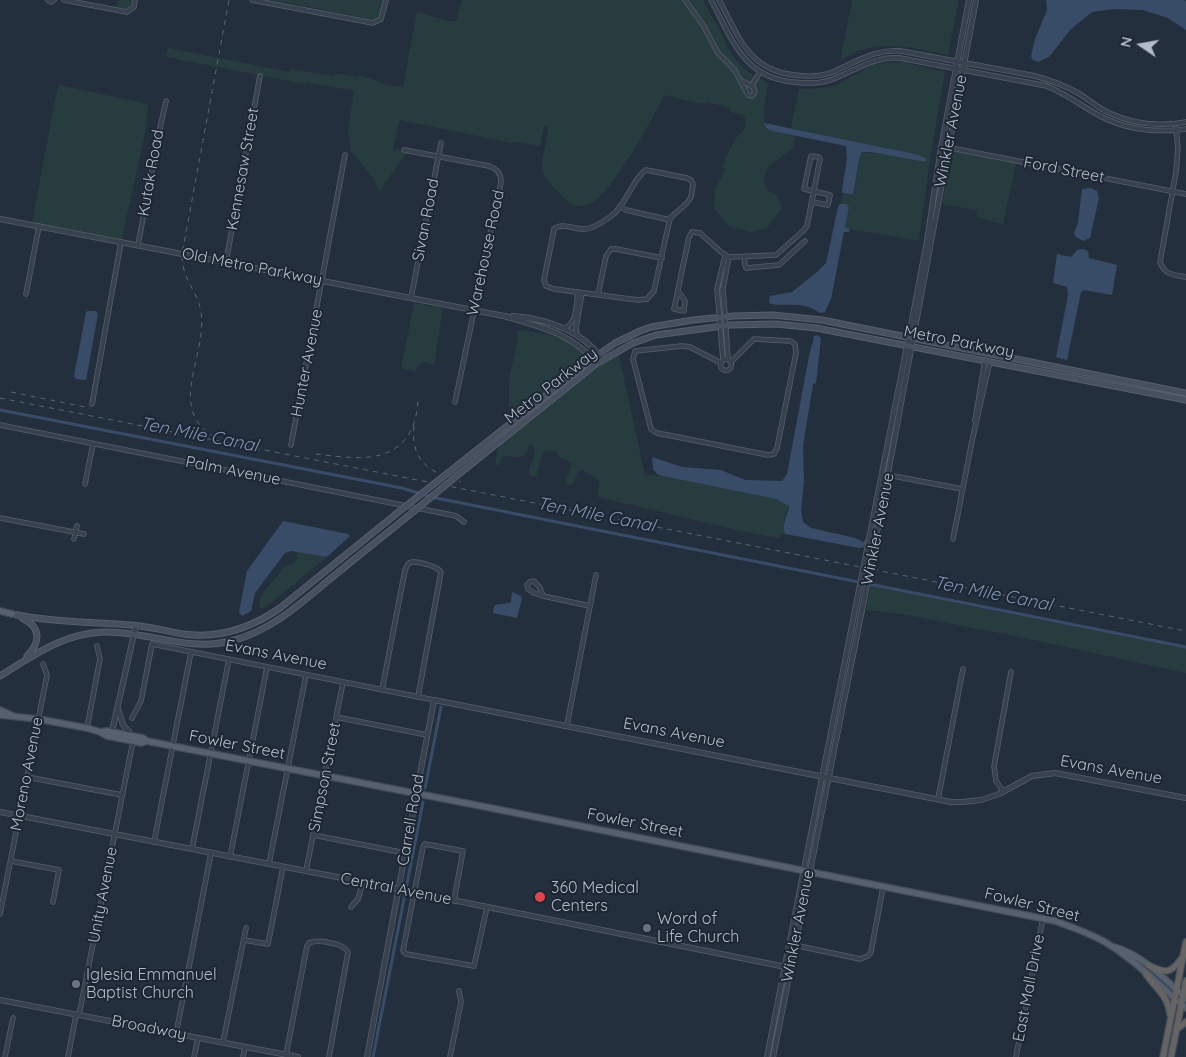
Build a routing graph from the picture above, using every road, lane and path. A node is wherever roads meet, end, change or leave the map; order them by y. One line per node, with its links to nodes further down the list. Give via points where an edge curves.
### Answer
1 (48, 0): 2 (street)
2 (54, 0)
3 (64, 0): 4 (street, via 127,12 134,7)
4 (135, 0)
5 (252, 0): 6 (street, via 373,23 381,19)
6 (386, 0)
7 (685, 0): 18 (street, via 718,53)
8 (711, 0): 16 (street, via 743,56)
9 (719, 0): 12 (street, via 749,53 761,65 777,73 824,74 867,55 889,50)
10 (969, 0): 12 (street, Winkler Avenue)
11 (976, 0): 13 (street, Winkler Avenue)
12 (957, 61): 13 (street); 14 (street, Winkler Avenue)
13 (964, 62): 15 (street, Winkler Avenue); 22 (street, via 1052,81 1124,119 1147,124)
14 (956, 68): 15 (street); 16 (street, via 894,57 871,61 839,77 817,83 782,81); 26 (street, Winkler Avenue)
15 (963, 69): 24 (street, via 1047,86 1126,127 1149,131); 27 (street, Winkler Avenue)
16 (760, 72): 19 (street)
17 (260, 76): 45 (street, Kennesaw Street)
18 (740, 80): 19 (street); 19 (street, via 748,95 752,96 755,92)
19 (752, 85)
20 (166, 101): 41 (street, Kutak Road)
21 (1186, 122): 22 (street)
22 (1175, 124): 24 (street)
23 (1186, 129): 24 (street)
24 (1176, 130): 32 (street, via 1178,160)
25 (441, 143): 30 (street, Sivan Road)
26 (941, 146): 27 (street, Ford Street); 63 (street, Winkler Avenue)
27 (948, 147): 32 (street, Ford Street); 63 (street, Winkler Avenue)
28 (404, 150): 30 (street, Warehouse Road)
29 (345, 155): 47 (street, Hunter Avenue)
30 (438, 156): 52 (street, Sivan Road); 53 (street, Warehouse Road, via 489,166 497,169 501,177)
31 (814, 191): 31 (street, via 804,189 811,156 820,160); 34 (street); 34 (street, via 830,196 828,205)
32 (1172, 191): 33 (street, Ford Street); 46 (street, via 1160,262 1168,273)
33 (1186, 194)
34 (812, 202): 43 (street, via 805,229 778,253)
35 (620, 206): 37 (street); 37 (street, via 646,170 687,178 693,185 690,199); 49 (street, via 610,218 589,228 560,226 553,232 545,284 550,288)
36 (0, 218): 38 (street, Old Metro Parkway)
37 (670, 220): 44 (street)
38 (39, 226): 40 (street, Old Metro Parkway); 50 (street)
39 (806, 241): 43 (street, via 779,266 746,268)
40 (121, 242): 41 (street, Old Metro Parkway); 72 (street)
41 (138, 245): 45 (street, Old Metro Parkway)
42 (727, 256): 43 (street); 48 (street, via 700,233 692,232); 55 (street)
43 (744, 257)
44 (662, 258): 51 (street, via 653,294 646,299); 51 (street, via 610,249)
45 (226, 262): 47 (street, Old Metro Parkway)
46 (1186, 277)
47 (322, 280): 52 (street, Old Metro Parkway); 75 (street, Hunter Avenue)
48 (678, 291): 48 (street, via 674,309 682,311 686,304)
49 (580, 292): 51 (street); 57 (street)
50 (26, 294)
51 (598, 295)
52 (411, 298): 53 (street, Old Metro Parkway)
53 (474, 310): 54 (street, Old Metro Parkway); 71 (street, Warehouse Road)
54 (504, 316): 56 (street, Old Metro Parkway); 58 (street, Old Metro Parkway)
55 (722, 317): 59 (street); 60 (street); 63 (main road, Metro Parkway, via 773,315 808,318); 65 (main road, Metro Parkway, via 651,327 626,337)
56 (544, 321): 58 (street); 61 (street, Old Metro Parkway)
57 (576, 322): 61 (street); 62 (street)
58 (532, 324): 66 (street, Old Metro Parkway, via 567,338)
59 (719, 326): 60 (main road, Metro Parkway); 65 (main road, Metro Parkway, via 656,334); 67 (street)
60 (726, 326): 64 (main road, Metro Parkway, via 793,325); 67 (street)
61 (563, 328): 62 (street, Old Metro Parkway)
62 (576, 335): 65 (street, Old Metro Parkway)
63 (911, 337): 64 (street, Winkler Avenue); 69 (main road, Metro Parkway)
64 (910, 345): 68 (main road, Metro Parkway); 76 (street, Winkler Avenue); 77 (street, Winkler Avenue)
65 (601, 357): 66 (main road, Metro Parkway)
66 (594, 361): 94 (main road, Metro Parkway, bridge, via 264,619 222,634 203,636); 95 (main road, Metro Parkway, bridge, via 281,618 254,634 223,643 195,645)
67 (725, 361): 67 (street, via 682,346 635,350 633,359 651,429 657,433 774,454 796,353 795,344 790,341 754,340)
68 (988, 361): 70 (main road, Metro Parkway); 79 (street, via 979,392)
69 (1186, 393)
70 (1186, 400)
71 (455, 402)
72 (92, 404)
73 (0, 425): 74 (street, Palm Avenue)
74 (93, 444): 78 (street); 82 (street, Palm Avenue, via 442,513 456,516)
75 (291, 445)
76 (887, 448): 77 (street, via 885,468); 80 (street, Winkler Avenue)
77 (888, 475): 79 (street); 84 (street, Winkler Avenue)
78 (85, 484)
79 (962, 488): 88 (street)
80 (875, 510): 84 (street); 126 (street, Winkler Avenue)
81 (0, 518): 85 (street)
82 (464, 522)
83 (77, 526): 85 (street)
84 (878, 526): 126 (street, Winkler Avenue)
85 (75, 533): 86 (street); 87 (street)
86 (84, 534)
87 (74, 539)
88 (952, 539)
89 (596, 576): 91 (street)
90 (543, 596): 91 (street)
91 (590, 606): 115 (street)
92 (0, 611): 93 (main road)
93 (12, 614): 94 (main road, via 55,621); 99 (main road, via 31,624 37,635 34,648)
94 (136, 625): 95 (street)
95 (134, 635): 99 (main road, Metro Parkway, via 83,634 59,642); 110 (street)
96 (97, 646): 116 (street, via 100,659)
97 (191, 652): 98 (street, Evans Avenue); 113 (street, Evans Avenue, via 152,644 141,702); 120 (street)
98 (229, 659): 101 (street, Evans Avenue); 121 (street)
99 (19, 664): 105 (main road, Metro Parkway)
100 (43, 664): 114 (street, Moreno Avenue, via 47,676)
101 (267, 667): 104 (street, Evans Avenue); 122 (street)
102 (964, 669): 131 (street)
103 (1011, 672): 127 (street, via 994,766 994,776)
104 (306, 675): 106 (street, Evans Avenue); 123 (street)
105 (0, 676)
106 (343, 682): 107 (street, Evans Avenue); 112 (street, Simpson Street)
107 (382, 690): 108 (street, Evans Avenue); 108 (street, via 407,565 431,566 441,572)
108 (418, 697): 109 (street, Evans Avenue)
109 (434, 700): 115 (street, Evans Avenue); 118 (street, Carrell Road)
110 (118, 702): 117 (street); 119 (street, via 120,719)
111 (0, 713): 114 (main road, Fowler Street, via 9,717)
112 (336, 717): 118 (street); 125 (street, Simpson Street)
113 (132, 718)
114 (38, 719): 116 (main road, Fowler Street); 124 (street, Moreno Avenue)
115 (567, 725): 126 (street, Evans Avenue)
116 (87, 728): 117 (main road, Fowler Street)
117 (114, 735): 119 (main road, Fowler Street)
118 (427, 735): 128 (street, Carrell Road)
119 (133, 739): 120 (main road, Fowler Street, via 143,738); 129 (street)
120 (172, 746): 121 (main road, Fowler Street); 136 (street)
121 (211, 754): 122 (main road, Fowler Street); 137 (street)
122 (249, 761): 123 (main road, Fowler Street); 140 (street)
123 (287, 768): 125 (main road, Fowler Street); 142 (street)
124 (27, 776): 129 (street); 133 (street, Moreno Avenue)
125 (325, 776): 128 (main road, Fowler Street); 135 (street, Simpson Street)
126 (825, 776): 131 (street, Evans Avenue); 145 (street, Winkler Avenue)
127 (1003, 791): 130 (street, Evans Avenue, via 1032,776 1055,774); 131 (street, Evans Avenue, via 976,801)
128 (416, 793): 139 (street, Carrell Road); 145 (main road, Fowler Street)
129 (122, 795): 134 (street)
130 (1186, 798)
131 (938, 799)
132 (0, 812): 133 (street, Central Avenue)
133 (19, 816): 134 (street, Central Avenue); 141 (street, Moreno Avenue)
134 (114, 834): 136 (street, Central Avenue); 173 (street, Unity Avenue)
135 (313, 835): 139 (street); 144 (street, Simpson Street)
136 (154, 842): 137 (street, Central Avenue)
137 (192, 849): 138 (street, Central Avenue)
138 (211, 853): 140 (street, Central Avenue); 178 (street)
139 (405, 853): 148 (street, Carrell Road)
140 (230, 857): 142 (street, Central Avenue)
141 (10, 861): 151 (street, via 59,870); 154 (street, Moreno Avenue)
142 (269, 864): 143 (street, Central Avenue)
143 (283, 867): 144 (street, Central Avenue); 157 (street, via 268,944)
144 (306, 871): 146 (street, Central Avenue)
145 (806, 871): 147 (main road, Fowler Street); 159 (street, Winkler Avenue); 163 (street, Winkler Avenue)
146 (363, 882): 148 (street, Central Avenue); 152 (street)
147 (883, 886): 155 (main road, Fowler Street); 159 (street, via 868,956 860,959)
148 (400, 890): 149 (street, Central Avenue); 189 (street, Carrell Road)
149 (412, 892): 150 (street, Central Avenue); 150 (street, via 424,845 430,843 464,853); 153 (street, via 402,949 406,954 474,966)
150 (454, 901): 153 (street, Central Avenue)
151 (53, 902)
152 (352, 907)
153 (487, 907): 163 (street, Central Avenue)
154 (0, 914)
155 (1043, 918): 160 (main road, Fowler Street, via 1092,935); 193 (street, East Mall Drive)
156 (246, 928): 157 (street)
157 (244, 940): 180 (street)
158 (1186, 942): 161 (highway)
159 (794, 946): 164 (street, Winkler Avenue)
160 (1112, 947): 162 (main road, Fowler Street, via 1125,950); 165 (main road, Fowler Street)
161 (1183, 957): 162 (highway, via 1169,971); 167 (highway)
162 (1148, 965): 167 (main road, Fowler Street)
163 (785, 966): 164 (street); 191 (street, Winkler Avenue)
164 (789, 973): 192 (street, Winkler Avenue)
165 (1146, 974): 170 (main road, Fowler Street); 175 (highway, via 1167,1000)
166 (1186, 981): 169 (highway)
167 (1177, 990): 169 (main road, Fowler Street); 170 (highway)
168 (459, 991): 190 (street, via 461,1002)
169 (1185, 997): 172 (highway)
170 (1175, 999): 172 (main road, Fowler Street); 175 (highway)
171 (0, 1000): 173 (street, Broadway)
172 (1184, 1006): 177 (highway)
173 (78, 1015): 178 (street, Broadway); 184 (street, Unity Avenue)
174 (13, 1018): 183 (street)
175 (1170, 1020): 194 (highway)
176 (1186, 1022): 177 (highway)
177 (1176, 1030): 195 (highway)
178 (176, 1034): 179 (street, Broadway)
179 (198, 1038): 180 (street, Broadway); 185 (street)
180 (223, 1042): 181 (street, Broadway)
181 (245, 1047): 182 (street, Broadway); 186 (street)
182 (286, 1054): 187 (street, Broadway); 188 (street, via 307,946 316,941 343,946 348,952)
183 (5, 1057)
184 (68, 1057)
185 (194, 1057)
186 (243, 1057)
187 (298, 1057)
188 (329, 1057)
189 (366, 1057)
190 (450, 1057)
191 (767, 1057)
192 (773, 1057)
193 (1016, 1057)
194 (1163, 1057)
195 (1172, 1057)

